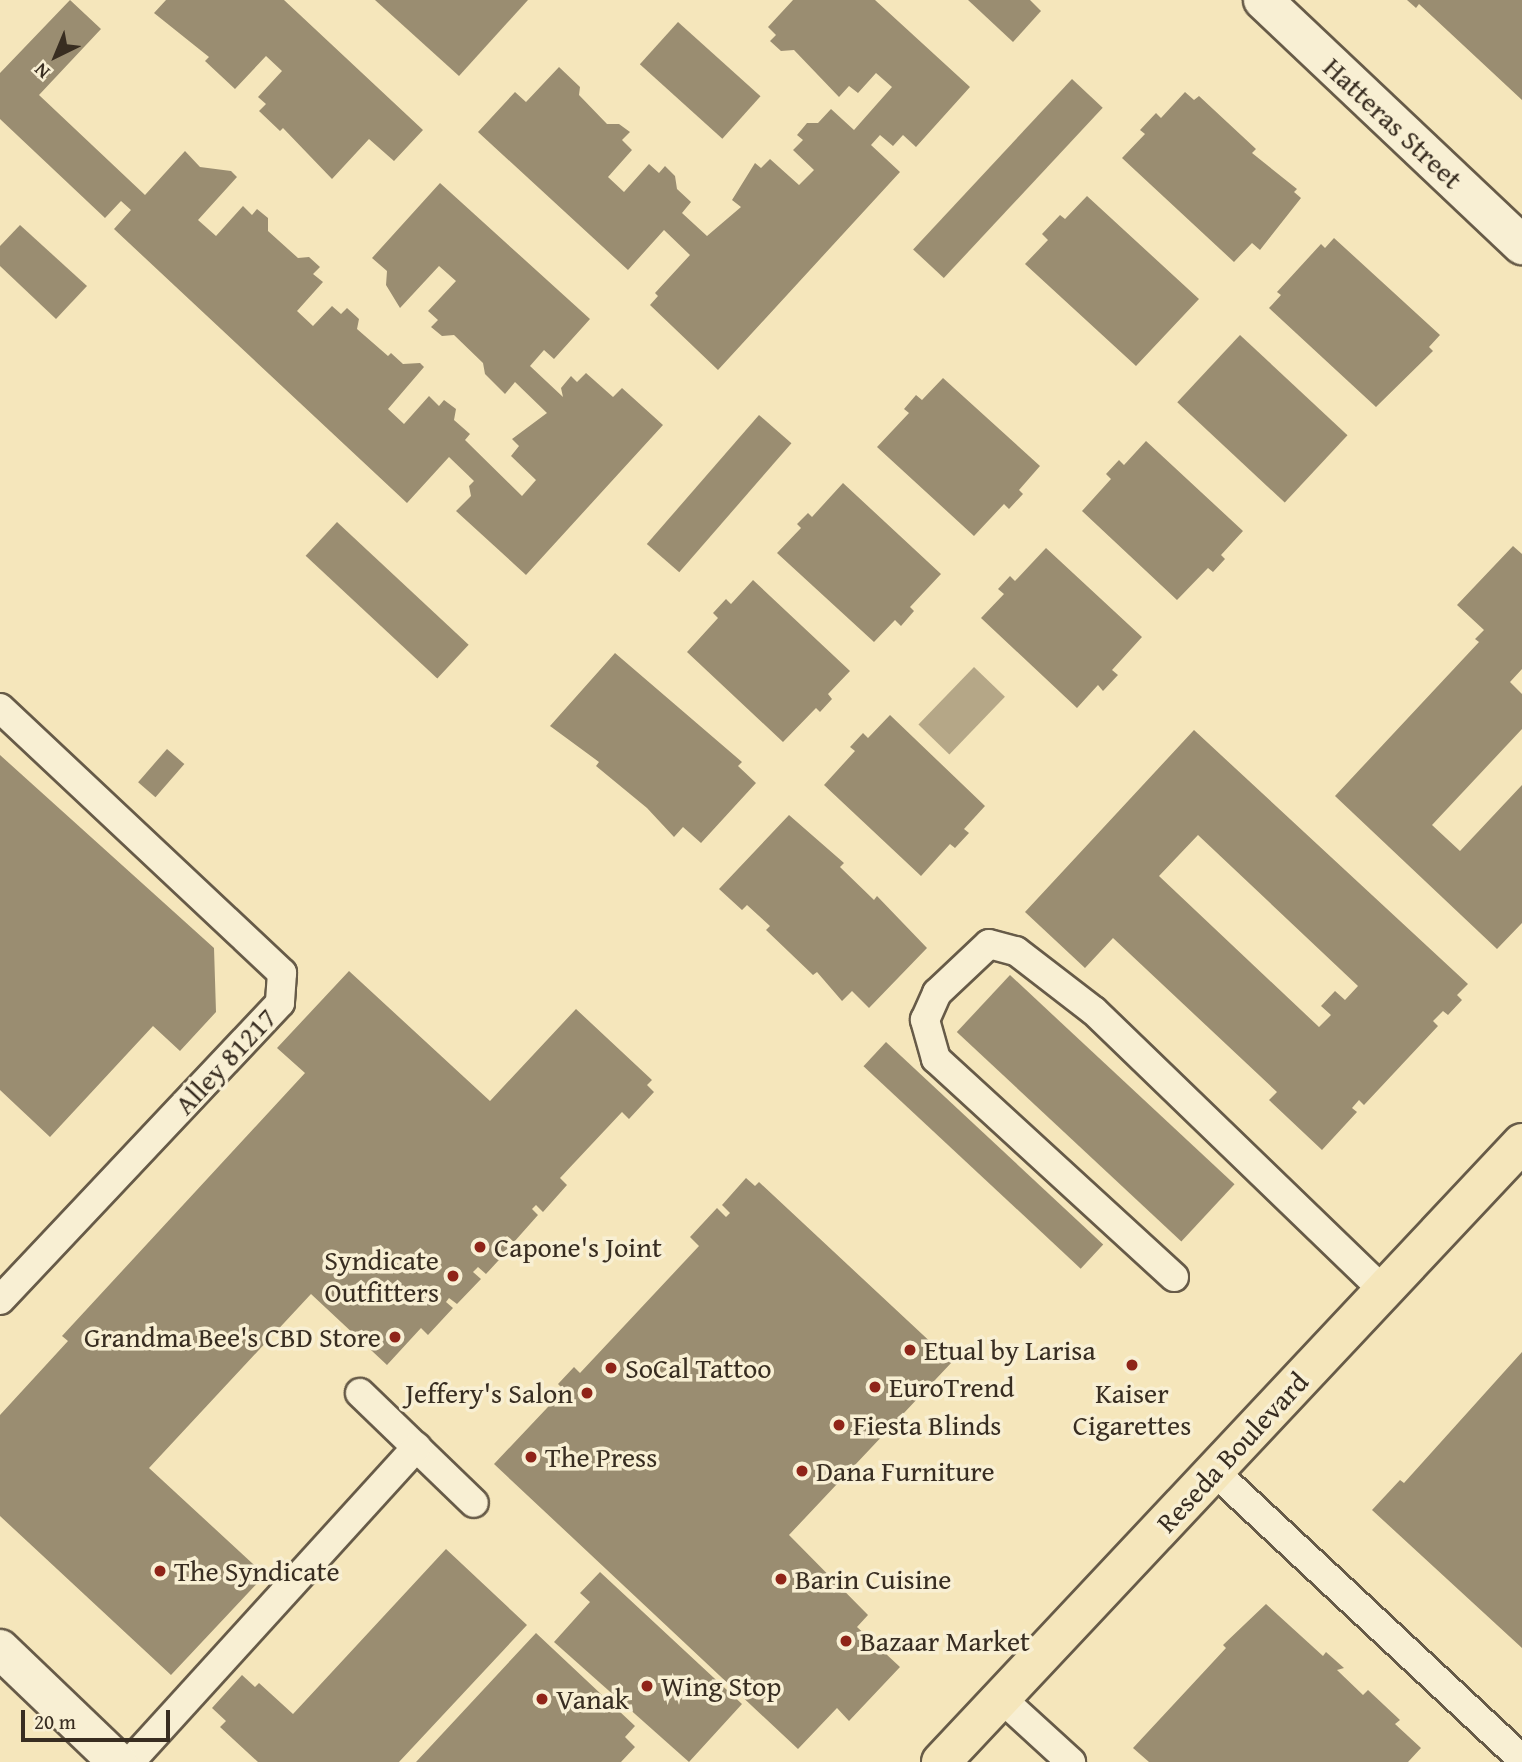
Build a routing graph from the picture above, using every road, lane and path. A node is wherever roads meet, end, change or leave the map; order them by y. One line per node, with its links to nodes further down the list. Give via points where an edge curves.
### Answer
1 (1263, 0): 2 (street, Hatteras Street)
2 (1522, 245)
3 (0, 708): 7 (lane, Alley 81217, via 282,973 280,1003)
4 (1522, 1143): 6 (main road, Reseda Boulevard)
5 (1174, 1277): 6 (lane, via 936,1059 925,1020 937,993 989,944 1016,951 1094,1012)
6 (1384, 1292): 10 (main road, Reseda Boulevard)
7 (0, 1300)
8 (360, 1393): 9 (lane)
9 (417, 1447): 11 (lane); 16 (lane)
10 (1214, 1471): 13 (main road, Reseda Boulevard); 14 (lane)
11 (474, 1503)
12 (0, 1649): 15 (street)
13 (1001, 1698): 17 (main road, Reseda Boulevard); 18 (lane)
14 (1522, 1759)
15 (118, 1762)
16 (130, 1762)
17 (942, 1762)
18 (1071, 1762)

